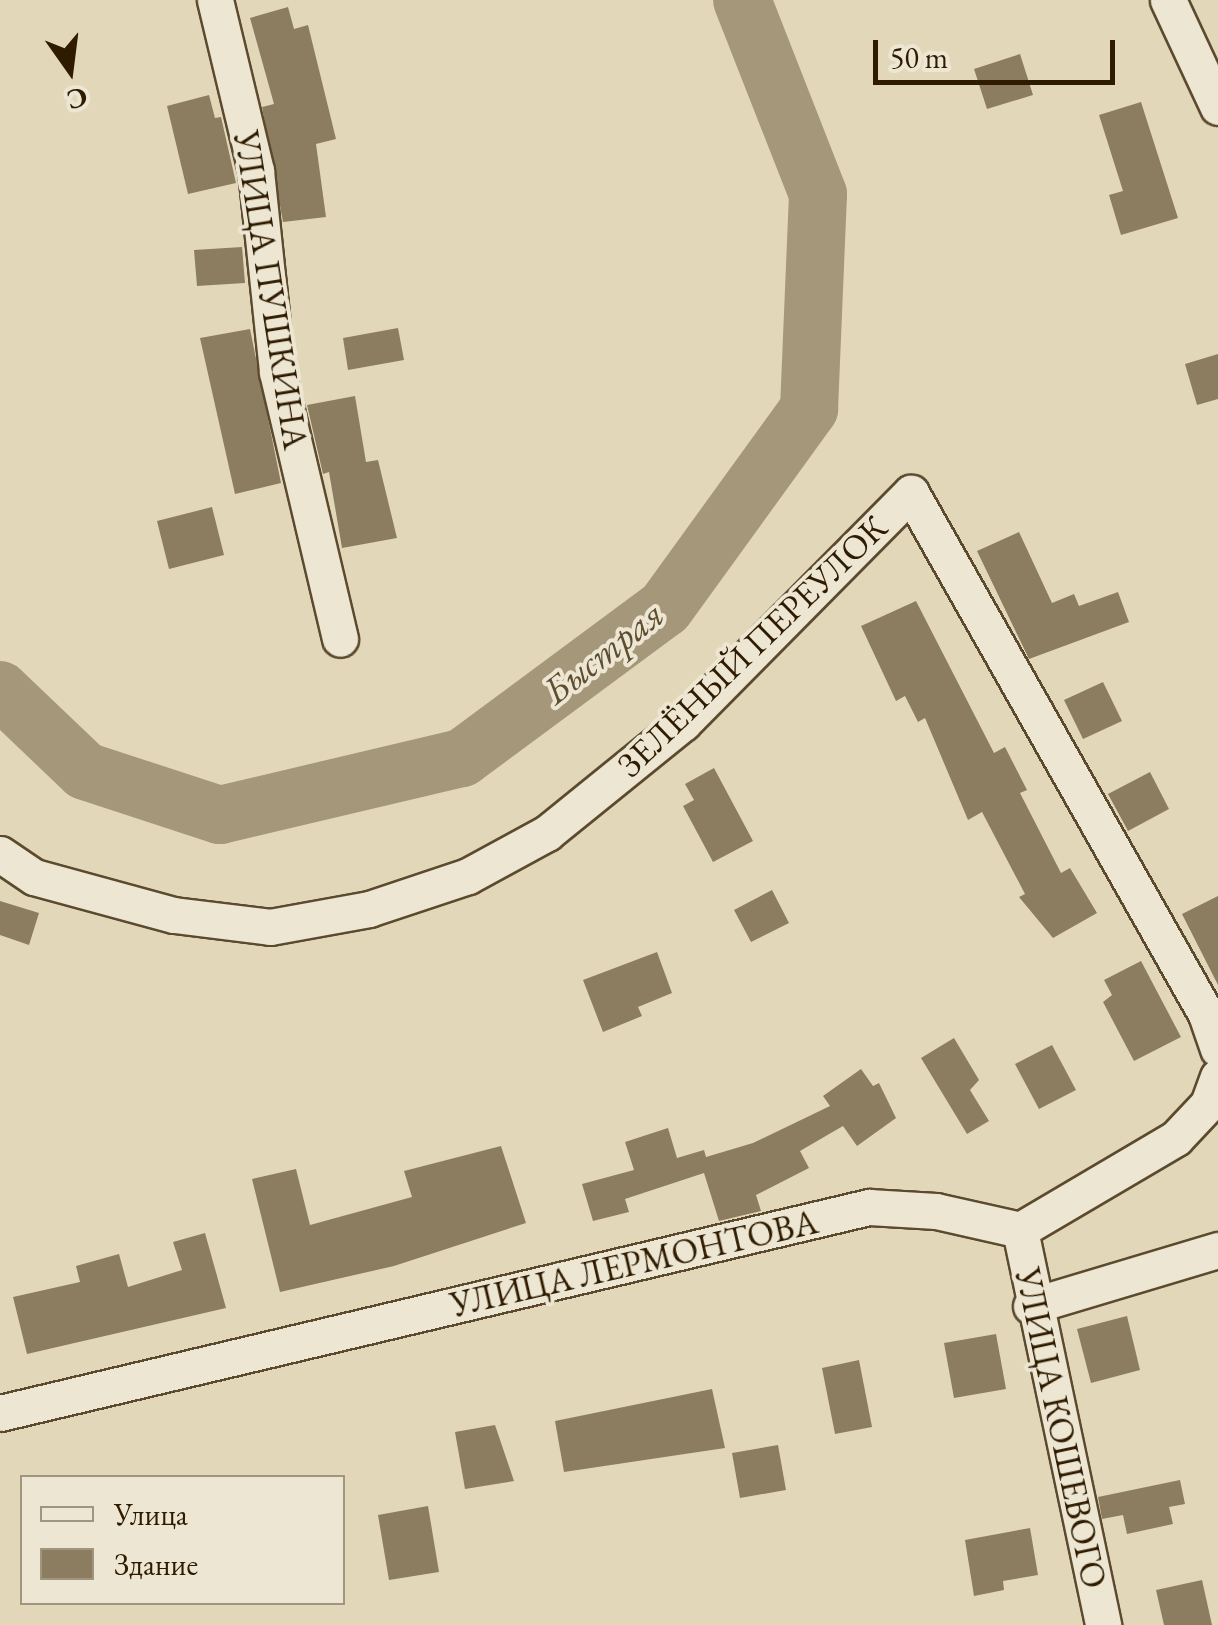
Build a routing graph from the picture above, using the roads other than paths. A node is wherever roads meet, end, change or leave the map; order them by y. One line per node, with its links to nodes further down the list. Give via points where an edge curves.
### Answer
1 (215, 0): 4 (street, УЛИЦА ПУШКИНА, via 256,172 277,372)
2 (1168, 0): 3 (street)
3 (1218, 107)
4 (340, 638)
5 (0, 854): 6 (street, ЗЕЛЁНЫЙ ПЕРЕУЛОК, via 34,877 174,914 270,927 370,909 468,876 547,833 683,723 911,494 1206,1014)
6 (1218, 1049)
7 (1218, 1077): 8 (street, via 1208,1104 1176,1138)
8 (1020, 1230): 10 (street, УЛИЦА КОШЕВОГО); 11 (street, УЛИЦА ЛЕРМОНТОВА, via 936,1211 869,1207)
9 (1218, 1250): 10 (street)
10 (1031, 1306): 12 (street, УЛИЦА КОШЕВОГО)
11 (0, 1414)
12 (1103, 1625)

